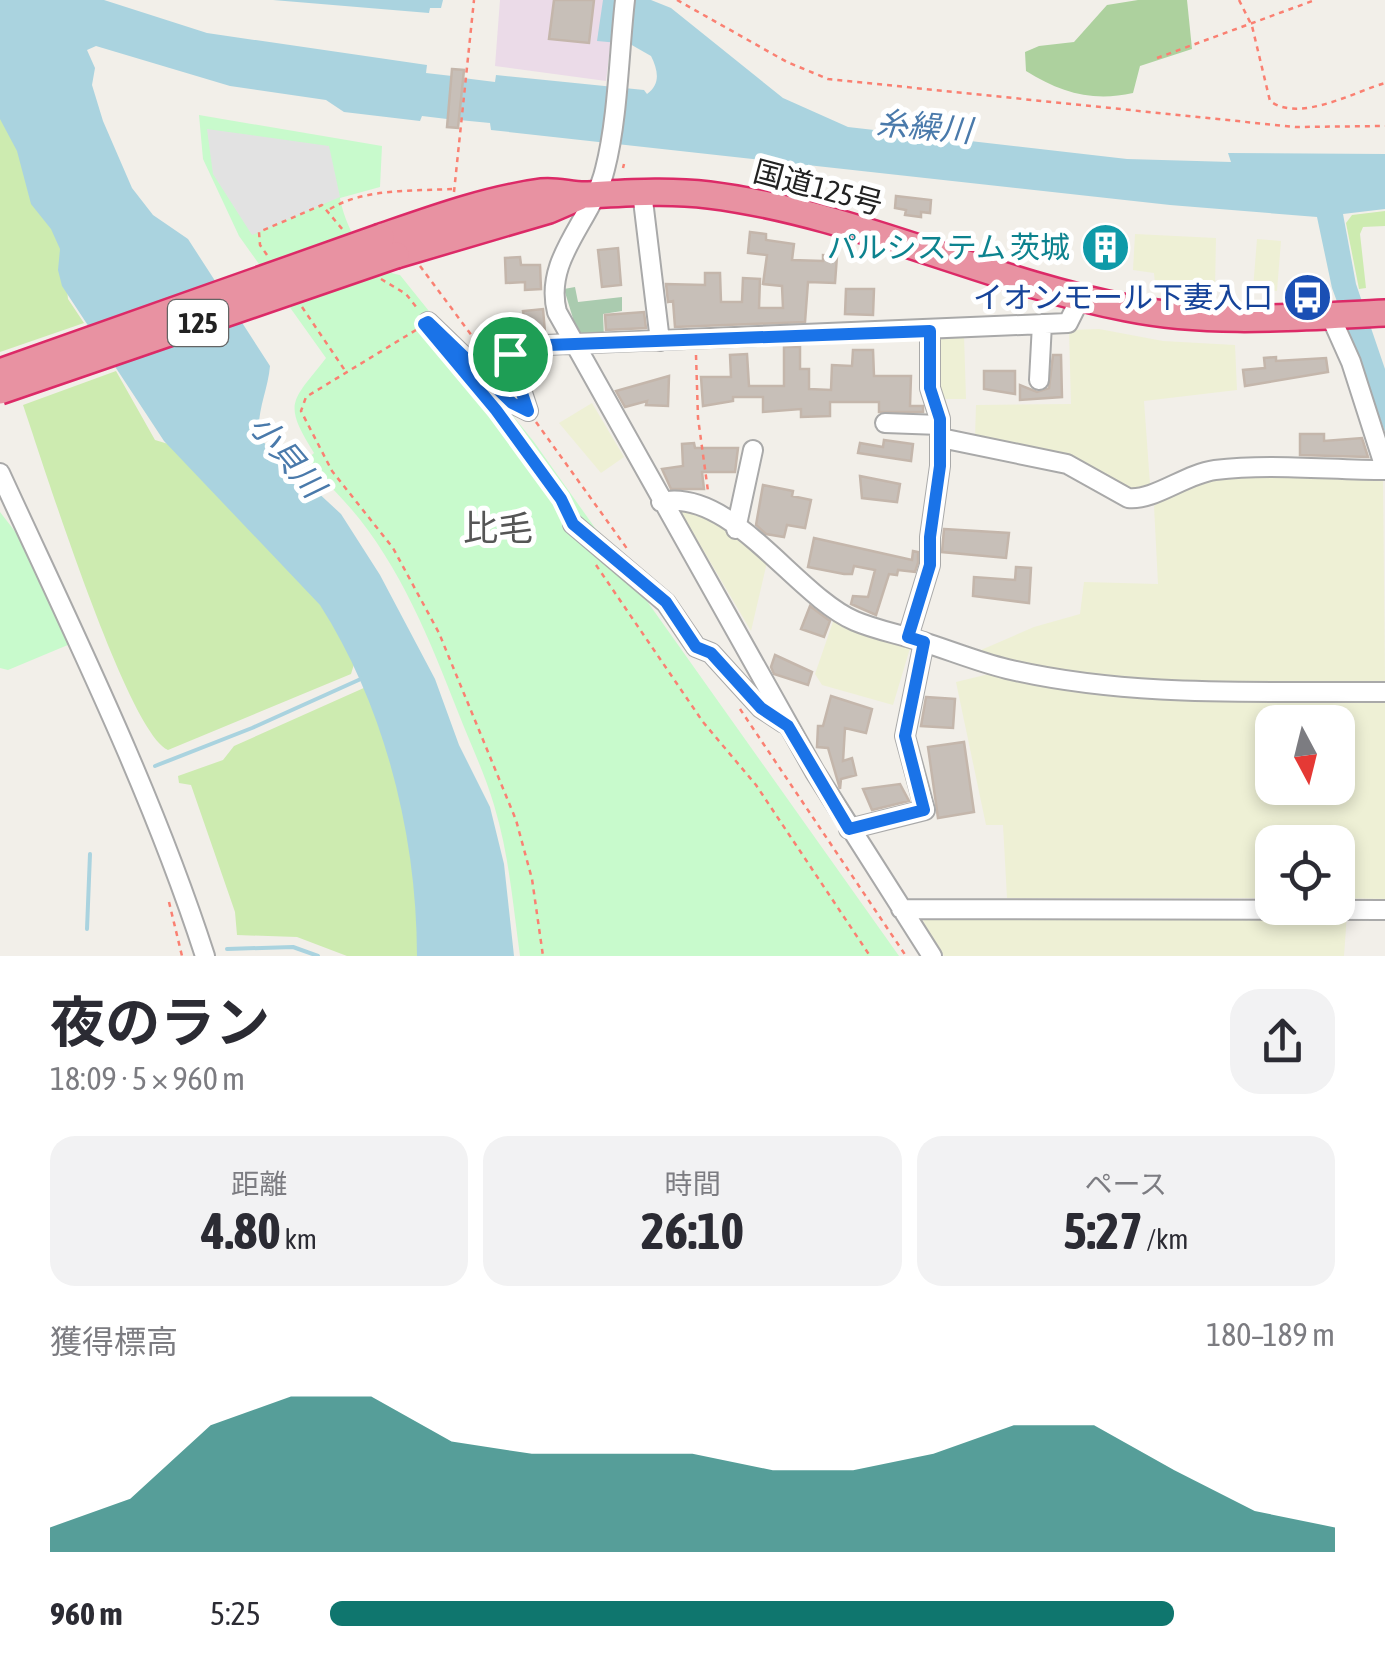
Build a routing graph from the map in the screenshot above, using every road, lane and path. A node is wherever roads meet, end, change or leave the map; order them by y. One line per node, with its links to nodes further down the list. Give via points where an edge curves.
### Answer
1 (474, 0): 10 (path)
2 (625, 0): 12 (street, via 616,74 618,165)
3 (677, 0): 9 (path, via 828,79 1294,127)
4 (1239, 0): 6 (path)
5 (1315, 0): 6 (path)
6 (1250, 25): 7 (path); 8 (path, via 1276,106 1298,110)
7 (1158, 58)
8 (1385, 82)
9 (1385, 126)
10 (454, 190): 13 (path); 14 (path, via 363,197)
11 (642, 192): 12 (highway, 国道125号 / 125); 16 (highway, 国道125号 / 125, via 709,195 811,216); 23 (street)
12 (590, 195): 15 (highway, 国道125号 / 125); 24 (street, via 552,286)
13 (455, 196)
14 (329, 210)
15 (398, 251): 25 (path); 26 (highway, 国道125号 / 125, bridge); 28 (highway, 国道125号 / 125, bridge)
16 (1080, 298): 18 (highway, 国道125号 / 125, via 1178,316); 20 (street, via 1071,322)
17 (1380, 313): 18 (highway, 国道125号 / 125)
18 (1333, 315): 34 (street)
19 (428, 322): 30 (street); 52 (path, via 306,396 301,411 332,471 393,548 439,633 516,820)
20 (1042, 324): 21 (street); 27 (street)
21 (930, 331): 22 (street); 32 (street, via 930,388)
22 (695, 340): 23 (street); 38 (path)
23 (660, 341): 24 (street)
24 (573, 346): 30 (street, via 512,350); 37 (street)
25 (488, 358)
26 (0, 372)
27 (1040, 380)
28 (0, 391)
29 (496, 410): 40 (path)
30 (528, 411): 42 (path)
31 (885, 423): 32 (street)
32 (940, 431): 34 (street, via 1066,464 1138,499 1191,474 1219,469); 44 (street, via 930,565)
33 (753, 450): 41 (street)
34 (1385, 469)
35 (0, 473): 39 (street)
36 (0, 498): 39 (street)
37 (660, 502): 38 (street, via 675,499); 47 (street)
38 (712, 512): 41 (street)
39 (21, 520): 51 (street, via 95,676)
40 (573, 524): 47 (street, via 666,602 696,647 711,653 761,708)
41 (736, 529): 44 (street, via 834,610)
42 (631, 554)
43 (591, 558): 53 (path)
44 (916, 640): 45 (street, via 1007,669 1169,691); 48 (street, via 905,736 924,810)
45 (1385, 692)
46 (736, 704): 54 (path)
47 (788, 726): 48 (street)
48 (849, 829): 49 (street)
49 (901, 910): 50 (street); 55 (street)
50 (1385, 910)
51 (205, 956)
52 (543, 956)
53 (870, 956)
54 (906, 956)
55 (932, 956)

